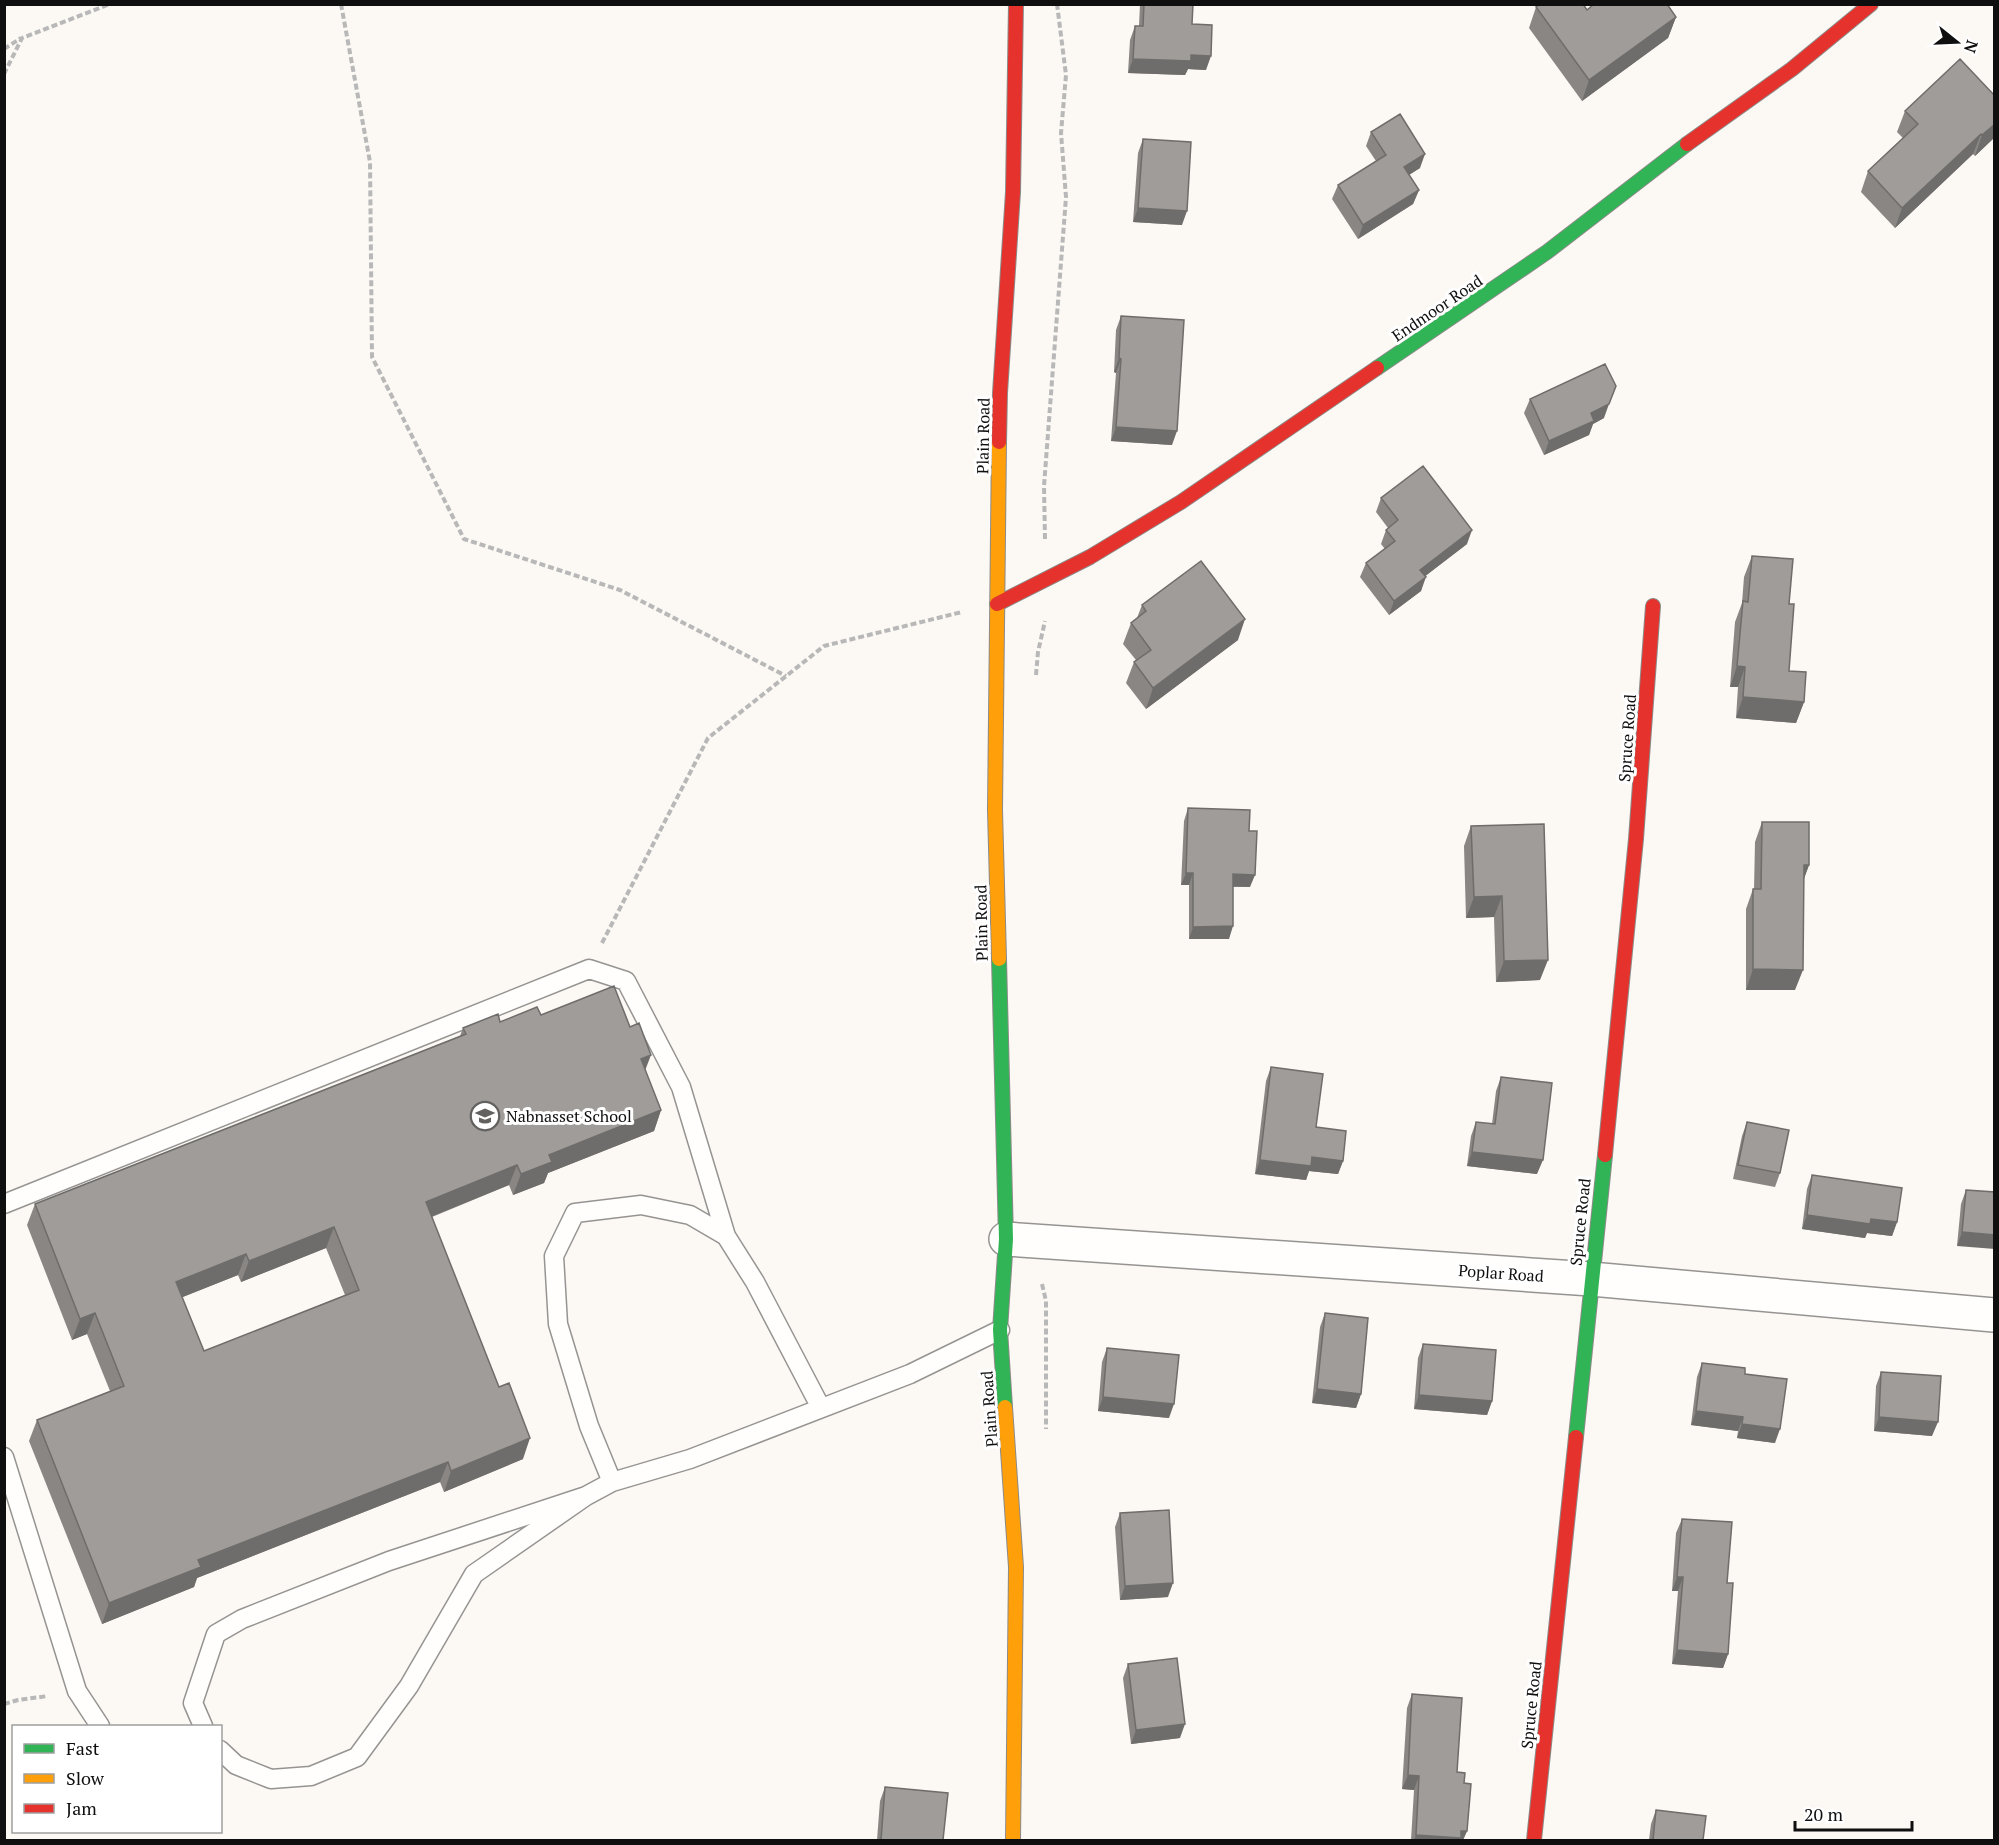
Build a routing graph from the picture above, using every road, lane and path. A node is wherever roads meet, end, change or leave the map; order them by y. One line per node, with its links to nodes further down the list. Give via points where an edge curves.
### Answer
1 (110, 4): 6 (path)
2 (341, 4): 12 (path, via 370,162 372,357 464,539 620,590)
3 (1016, 4): 10 (street, Plain Road, via 1013,192 1000,393)
4 (1057, 4): 9 (path, via 1066,75 1061,133 1066,197 1044,486)
5 (1871, 4): 9 (street, Endmoor Road, via 1792,69 1674,153 1537,259 1181,502)
6 (22, 38): 7 (path); 8 (path)
7 (4, 49)
8 (4, 74)
9 (1042, 581): 10 (street, Endmoor Road); 13 (path, via 1046,626 1038,652)
10 (997, 604): 12 (path, via 824,646); 17 (street, Plain Road, via 995,810)
11 (1653, 606): 19 (street, Spruce Road, via 1636,839)
12 (786, 676): 14 (path, via 708,738)
13 (1036, 681)
14 (589, 969): 15 (lane); 16 (lane, via 626,981 681,1087)
15 (4, 1204)
16 (726, 1236): 22 (lane); 25 (lane, via 690,1215 641,1206 575,1213 554,1256 558,1324 589,1426)
17 (1006, 1239): 18 (street, Poplar Road); 21 (street, Plain Road)
18 (1040, 1241): 19 (street, Poplar Road); 23 (path, via 1038,1270 1046,1301)
19 (1591, 1279): 20 (street, Poplar Road); 33 (street, Spruce Road)
20 (1995, 1315)
21 (1000, 1330): 22 (lane, via 910,1374); 32 (street, Plain Road, via 1016,1567)
22 (821, 1408): 25 (lane, via 690,1460)
23 (1047, 1434)
24 (4, 1457): 27 (lane)
25 (612, 1482): 26 (lane)
26 (586, 1496): 30 (lane, via 389,1562 242,1619 216,1634 193,1703); 31 (lane, via 474,1574 409,1686 357,1757 311,1776 271,1779)
27 (77, 1691): 28 (path); 29 (lane)
28 (4, 1704)
29 (99, 1725)
30 (203, 1725)
31 (228, 1767)
32 (1013, 1840)
33 (1534, 1840)

